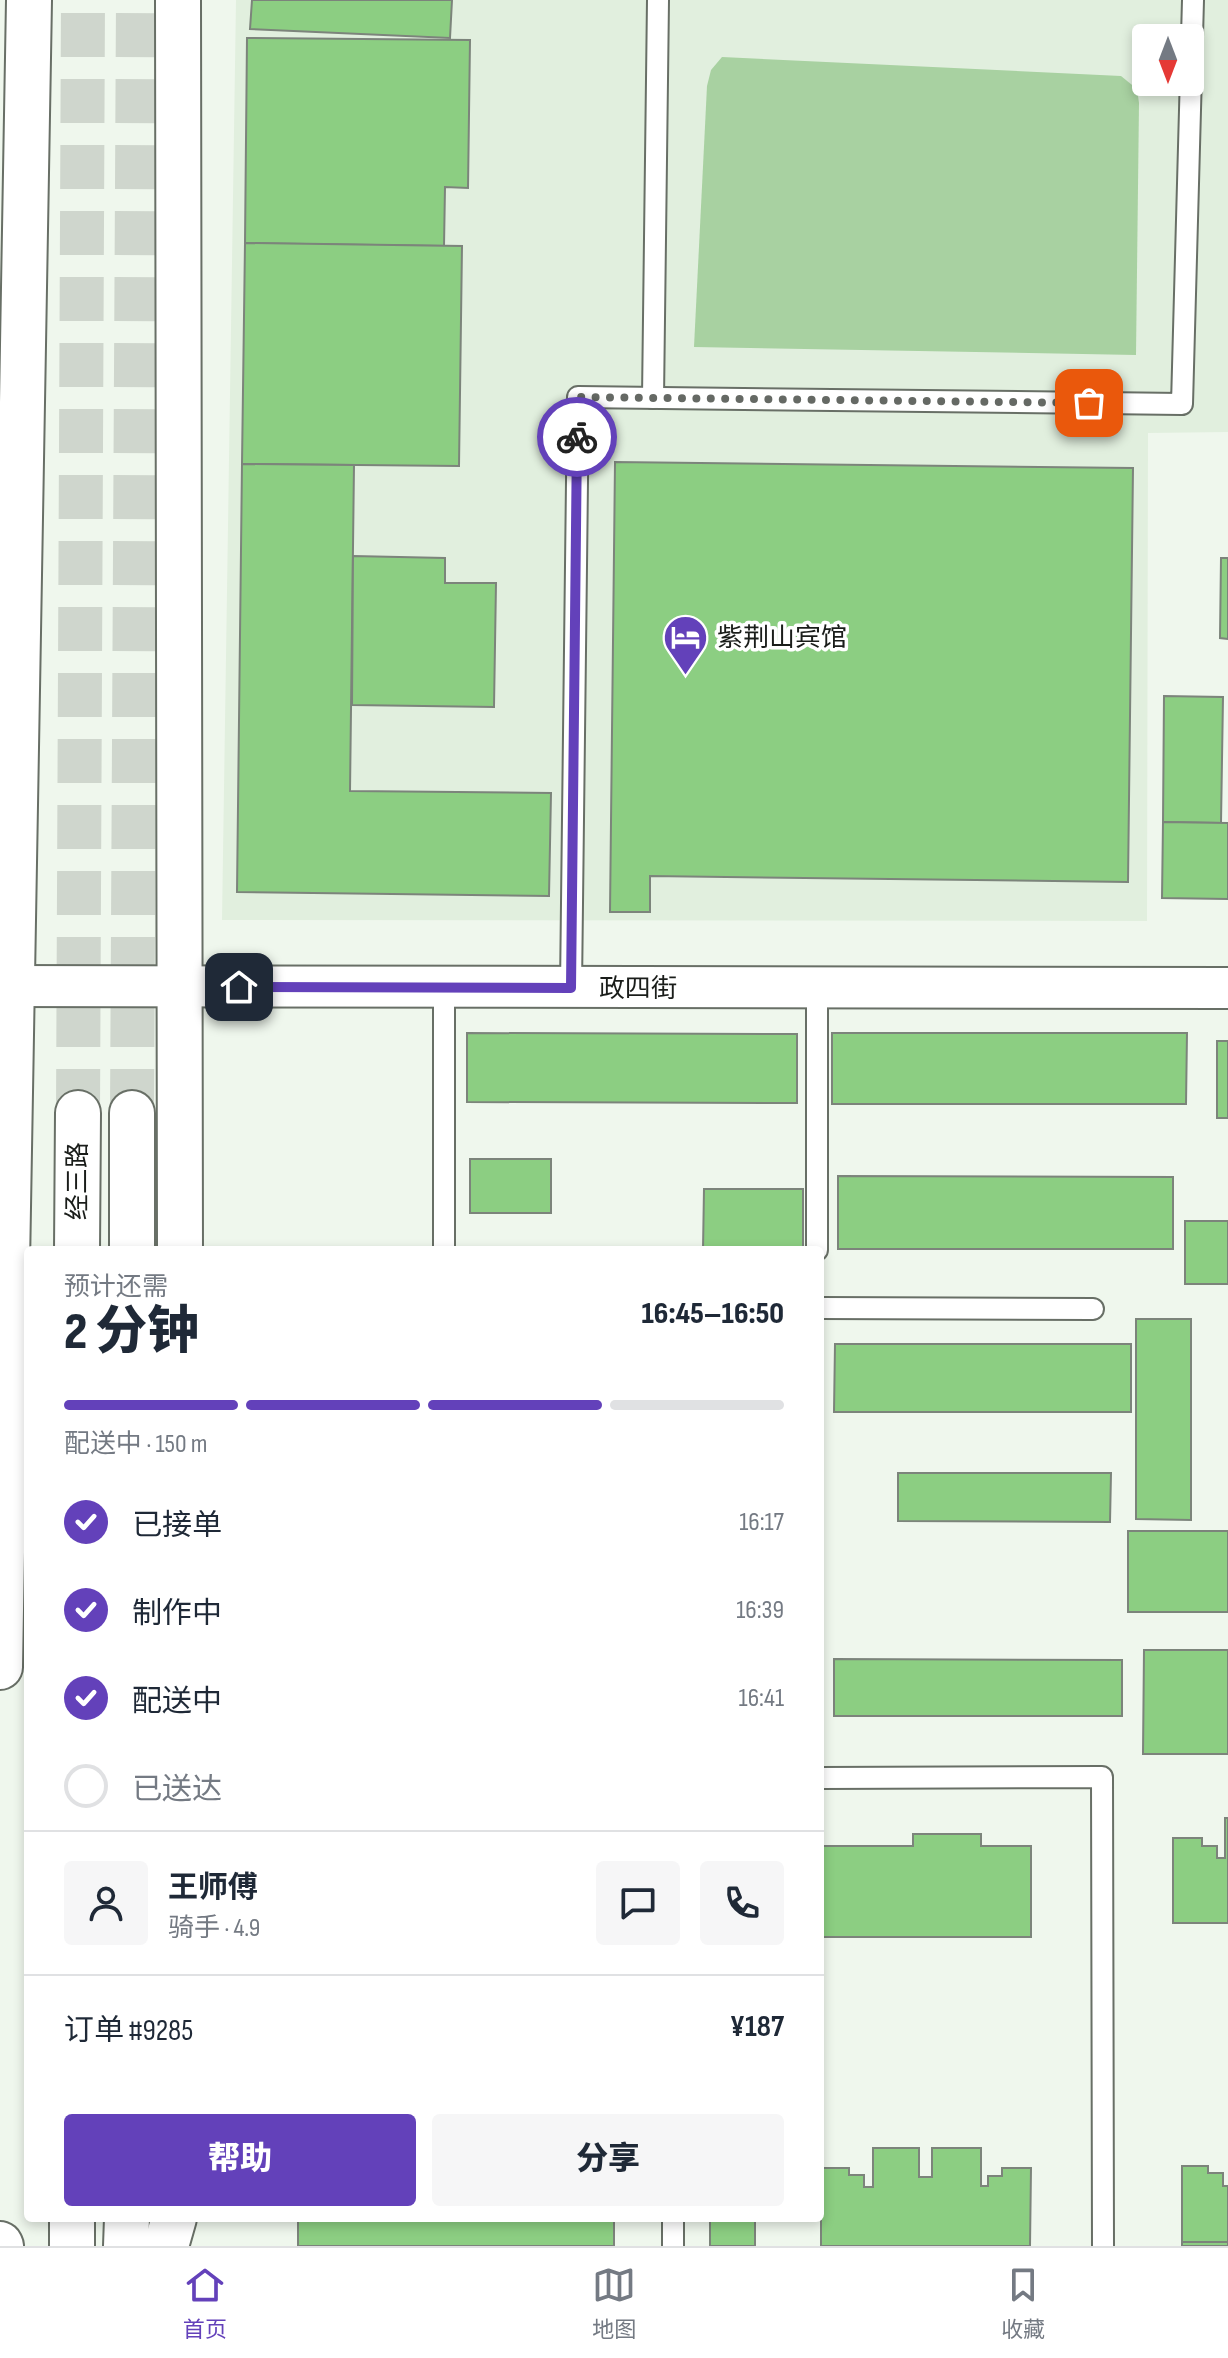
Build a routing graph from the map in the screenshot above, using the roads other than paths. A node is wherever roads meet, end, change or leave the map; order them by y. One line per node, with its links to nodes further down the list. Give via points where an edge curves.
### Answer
1 (29, 0): 6 (main road)
2 (178, 0): 7 (main road)
3 (658, 0): 5 (lane)
4 (1193, 0): 5 (lane, via 1182,404)
5 (653, 398): 9 (lane, via 578,397)
6 (6, 986): 7 (street, 政四街); 21 (main road)
7 (180, 987): 8 (street, 政四街); 16 (main road)
8 (444, 987): 9 (street, 政四街); 17 (lane)
9 (571, 988): 10 (street, 政四街)
10 (817, 988): 11 (street, 政四街); 18 (lane)
11 (1228, 988)
12 (78, 1113): 14 (main road, 经三路)
13 (132, 1113): 15 (main road)
14 (77, 1246)
15 (132, 1246)
16 (180, 1246)
17 (444, 1246)
18 (817, 1246)
19 (824, 1308): 20 (lane)
20 (1093, 1309)
21 (0, 1667)
22 (824, 1778): 31 (lane, via 1102,1777)
23 (72, 2222): 27 (main road)
24 (127, 2222): 28 (main road)
25 (173, 2222): 29 (main road)
26 (673, 2222): 30 (lane)
27 (72, 2246)
28 (126, 2246)
29 (166, 2246)
30 (673, 2246)
31 (1103, 2246)

